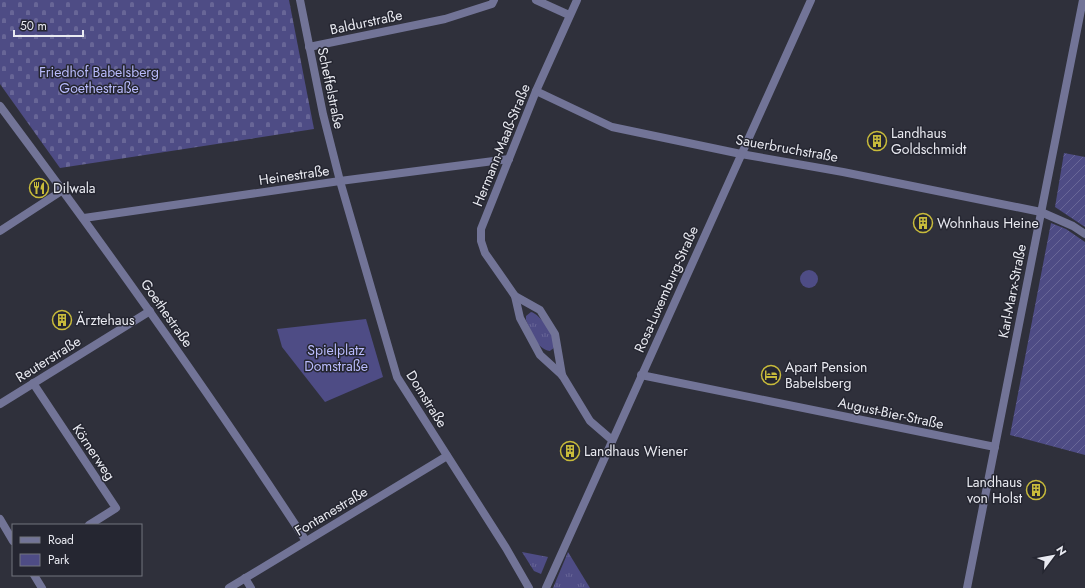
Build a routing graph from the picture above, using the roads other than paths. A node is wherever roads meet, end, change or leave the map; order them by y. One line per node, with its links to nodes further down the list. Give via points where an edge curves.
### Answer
1 (300, 0): 8 (street, Scheffelstraße)
2 (494, 0): 8 (street, Baldurstraße, via 492,4 445,18)
3 (536, 0): 7 (street)
4 (577, 0): 7 (street, Hermann-Maaß-Straße)
5 (811, 0): 11 (street, Rosa-Luxemburg-Straße)
6 (1083, 0): 15 (street, Karl-Marx-Straße)
7 (569, 16): 9 (street, Hermann-Maaß-Straße)
8 (309, 47): 13 (street, Scheffelstraße)
9 (536, 91): 11 (street, Sauerbruchstraße, via 612,127); 12 (street, Hermann-Maaß-Straße)
10 (0, 106): 14 (street, Goethestraße)
11 (741, 154): 15 (street, Sauerbruchstraße); 22 (street, Rosa-Luxemburg-Straße)
12 (509, 159): 13 (street, Heinestraße); 19 (street, Hermann-Maaß-Straße, via 481,229 481,241 485,253)
13 (340, 181): 16 (street, Heinestraße); 27 (street, Domstraße, via 397,377)
14 (63, 190): 16 (street, Goethestraße); 17 (street)
15 (1041, 212): 18 (street, Sauerbruchstraße); 26 (street, Karl-Marx-Straße)
16 (84, 218): 20 (street, Goethestraße)
17 (0, 231)
18 (1085, 234)
19 (515, 296): 21 (street, Hermann-Maaß-Straße, via 520,318 540,354); 21 (street, Hermann-Maaß-Straße, via 540,310 555,334)
20 (150, 311): 23 (street, Reuterstraße); 31 (street, Goethestraße, via 252,457)
21 (562, 375): 25 (street, Hermann-Maaß-Straße, via 590,421)
22 (641, 376): 25 (street, Rosa-Luxemburg-Straße); 26 (street, August-Bier-Straße)
23 (33, 383): 24 (street, Reuterstraße); 29 (street, Körnerweg, via 116,508)
24 (0, 404)
25 (612, 440): 38 (street, Rosa-Luxemburg-Straße)
26 (995, 447): 39 (street, Karl-Marx-Straße)
27 (447, 456): 31 (street, Fontanestraße); 37 (street, Domstraße)
28 (0, 519): 30 (street)
29 (91, 524)
30 (12, 539)
31 (306, 541): 33 (street, Fontanestraße)
32 (35, 576): 34 (street)
33 (245, 578): 35 (street, Fontanestraße); 36 (street)
34 (42, 588)
35 (229, 588)
36 (251, 588)
37 (529, 588)
38 (546, 588)
39 (967, 588)

